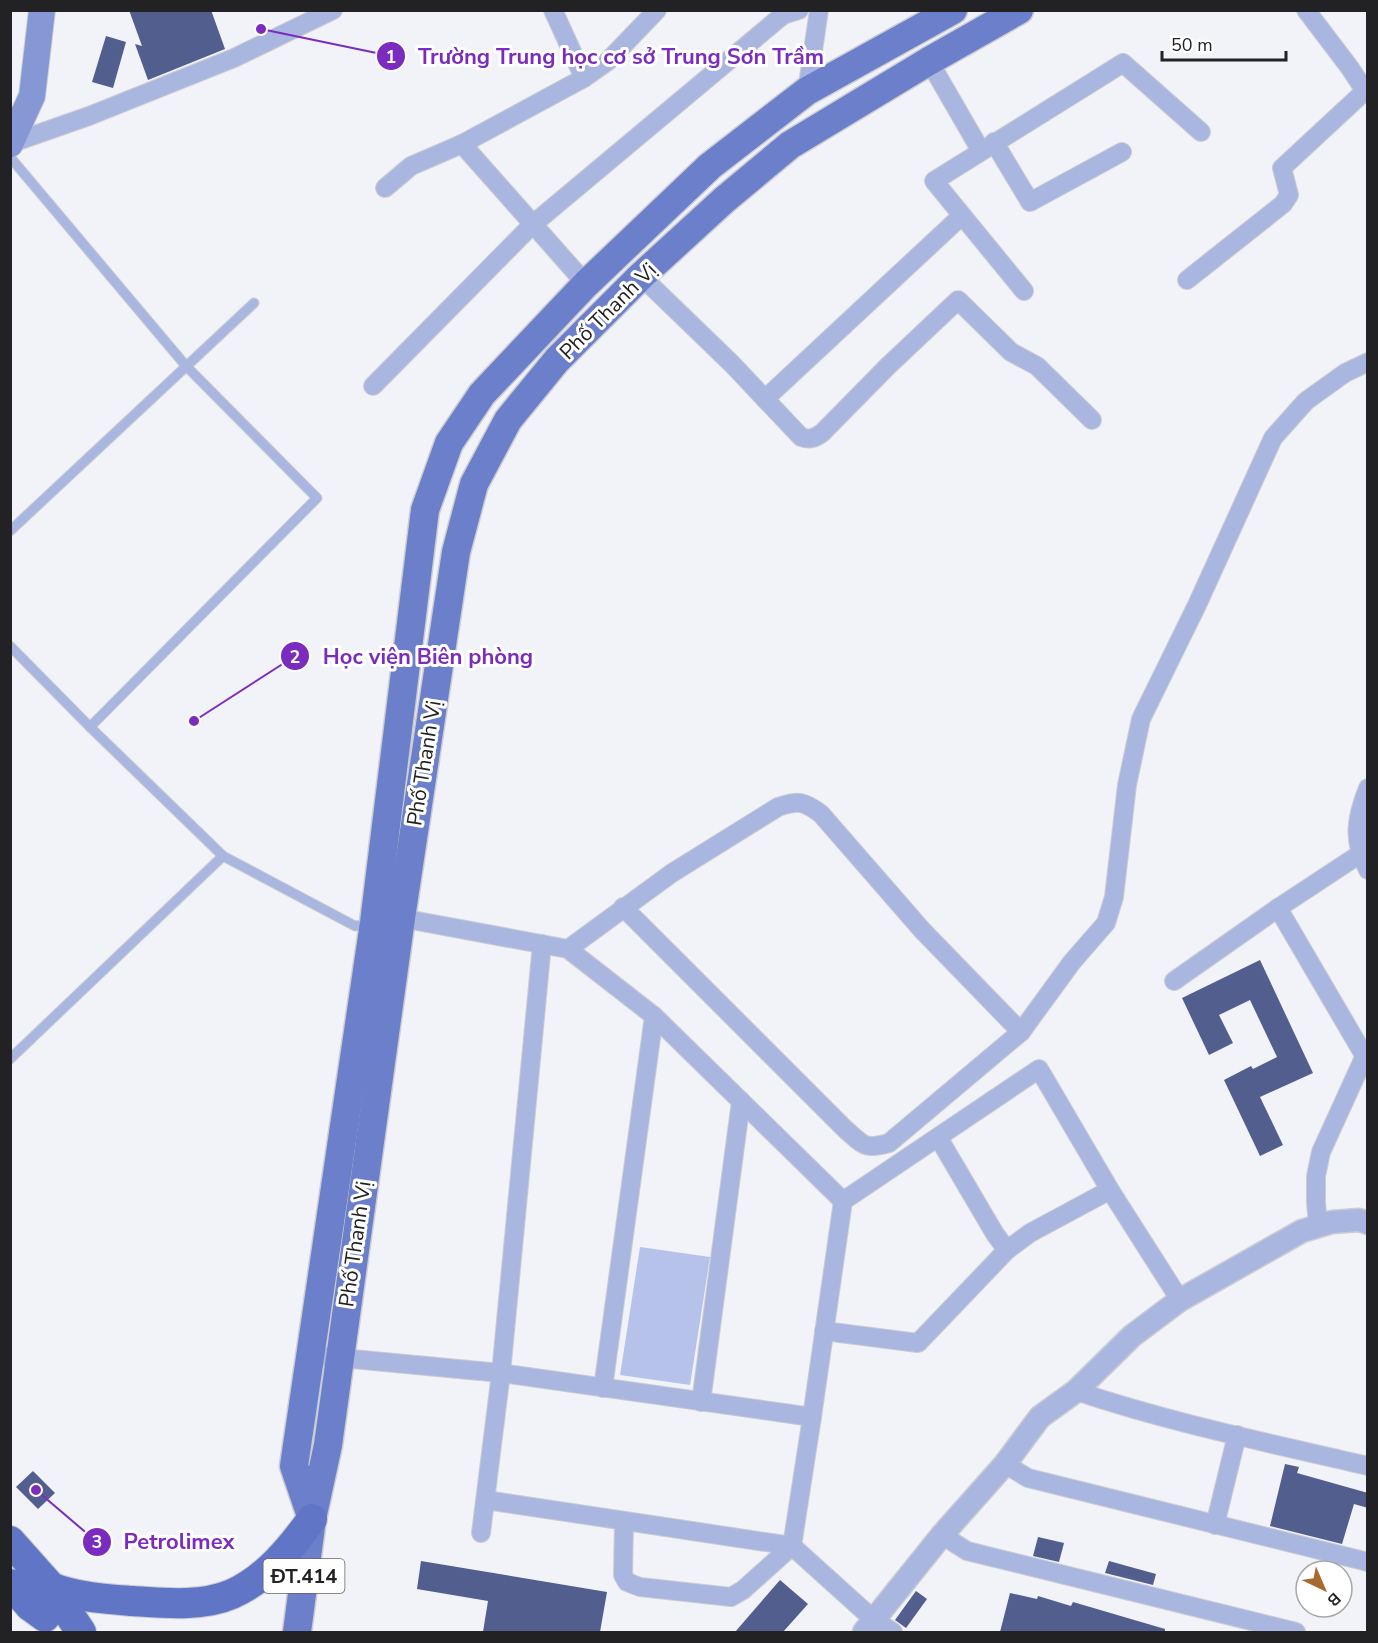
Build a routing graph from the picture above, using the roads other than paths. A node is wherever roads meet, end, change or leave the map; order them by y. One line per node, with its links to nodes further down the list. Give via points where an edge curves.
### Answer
1 (42, 10): 17 (main road, via 32,96)
2 (333, 10): 17 (street, via 234,58)
3 (553, 10): 12 (street)
4 (657, 10): 12 (street, via 608,61)
5 (765, 10): 10 (street)
6 (819, 10): 13 (street)
7 (953, 10): 13 (main road, Phố Thanh Vị)
8 (1019, 10): 11 (main road, Phố Thanh Vị / ĐT.414)
9 (1306, 10): 23 (street, via 1365,91 1282,168 1289,195 1283,204)
10 (791, 13): 21 (street)
11 (929, 61): 16 (street); 22 (main road, Phố Thanh Vị / ĐT.414, via 790,145)
12 (584, 78): 15 (street)
13 (807, 92): 24 (main road, Phố Thanh Vị, via 710,166)
14 (1201, 132): 16 (street, via 1123,63)
15 (462, 144): 19 (street, via 411,166); 21 (street)
16 (987, 146): 18 (street, via 1030,202); 25 (street, via 934,181)
17 (11, 148): 28 (lane)
18 (1122, 152)
19 (385, 188)
20 (955, 222): 30 (street)
21 (532, 225): 24 (street); 29 (street)
22 (641, 276): 30 (street); 40 (main road, Phố Thanh Vị / ĐT.414, via 557,360 508,420 474,484 456,552)
23 (1187, 280)
24 (586, 284): 40 (main road, Phố Thanh Vị, via 482,394 449,443 425,510)
25 (1024, 291)
26 (254, 303): 28 (lane)
27 (1368, 362): 45 (street, via 1306,400 1273,438 1141,719 1127,785 1114,897 1106,923 1066,969)
28 (186, 366): 32 (lane); 34 (lane, via 317,498)
29 (373, 386)
30 (765, 399): 31 (street, via 801,437 814,438 958,300 1011,352 1037,366)
31 (1092, 420)
32 (10, 531)
33 (10, 646): 34 (lane)
34 (90, 727): 36 (lane)
35 (1368, 788): 37 (street, via 1359,811 1357,837)
36 (223, 856): 40 (lane, via 355,926); 47 (lane)
37 (1364, 862): 39 (street)
38 (623, 907): 42 (street); 45 (street, via 778,807 794,801 808,804); 45 (street, via 846,1130 872,1148 889,1143)
39 (1278, 908): 43 (street); 46 (street)
40 (387, 921): 41 (street); 57 (main road, Phố Thanh Vị); 58 (main road, Phố Thanh Vị / ĐT.414)
41 (542, 944): 42 (street); 59 (street)
42 (568, 949): 44 (street)
43 (1174, 981)
44 (654, 1016): 48 (street); 60 (street)
45 (1021, 1032)
46 (1366, 1052): 53 (street, via 1322,1152 1316,1176)
47 (10, 1059)
48 (741, 1101): 51 (street); 62 (street)
49 (938, 1137): 50 (street, via 1039,1069); 51 (street); 54 (street)
50 (1110, 1190): 54 (street, via 1030,1233); 55 (street)
51 (843, 1201): 56 (street)
52 (1368, 1223): 53 (street, via 1359,1220)
53 (1318, 1225): 55 (street)
54 (1007, 1250): 56 (street, via 918,1343)
55 (1180, 1299): 61 (street, via 1132,1336)
56 (824, 1331): 63 (street)
57 (310, 1355): 58 (street); 68 (main road, Phố Thanh Vị, via 294,1466)
58 (339, 1358): 59 (street); 68 (main road, Phố Thanh Vị / ĐT.414, via 328,1445)
59 (501, 1373): 60 (street); 67 (street)
60 (603, 1388): 62 (street)
61 (1076, 1391): 64 (street); 65 (street, via 1040,1417)
62 (701, 1402): 63 (street)
63 (812, 1418): 74 (street)
64 (1237, 1435): 66 (street); 70 (street)
65 (1005, 1464): 70 (street, via 1028,1478); 72 (street)
66 (1368, 1466)
67 (486, 1500): 69 (street); 71 (street)
68 (312, 1519): 77 (highway, via 290,1550 261,1576 232,1594 175,1603 112,1600 60,1591); 81 (main road, Phố Thanh Vị / ĐT.414)
69 (624, 1522): 74 (street); 74 (street, via 622,1575 627,1582 640,1587 731,1597)
70 (1215, 1525): 75 (street)
71 (480, 1533)
72 (942, 1535): 78 (street); 83 (street, via 967,1551)
73 (10, 1541): 77 (highway)
74 (792, 1546): 78 (street)
75 (1368, 1562)
76 (10, 1584): 77 (highway)
77 (40, 1597): 79 (highway); 80 (highway)
78 (869, 1626): 82 (street)
79 (66, 1632)
80 (81, 1632)
81 (297, 1632)
82 (893, 1632)
83 (1296, 1632)

